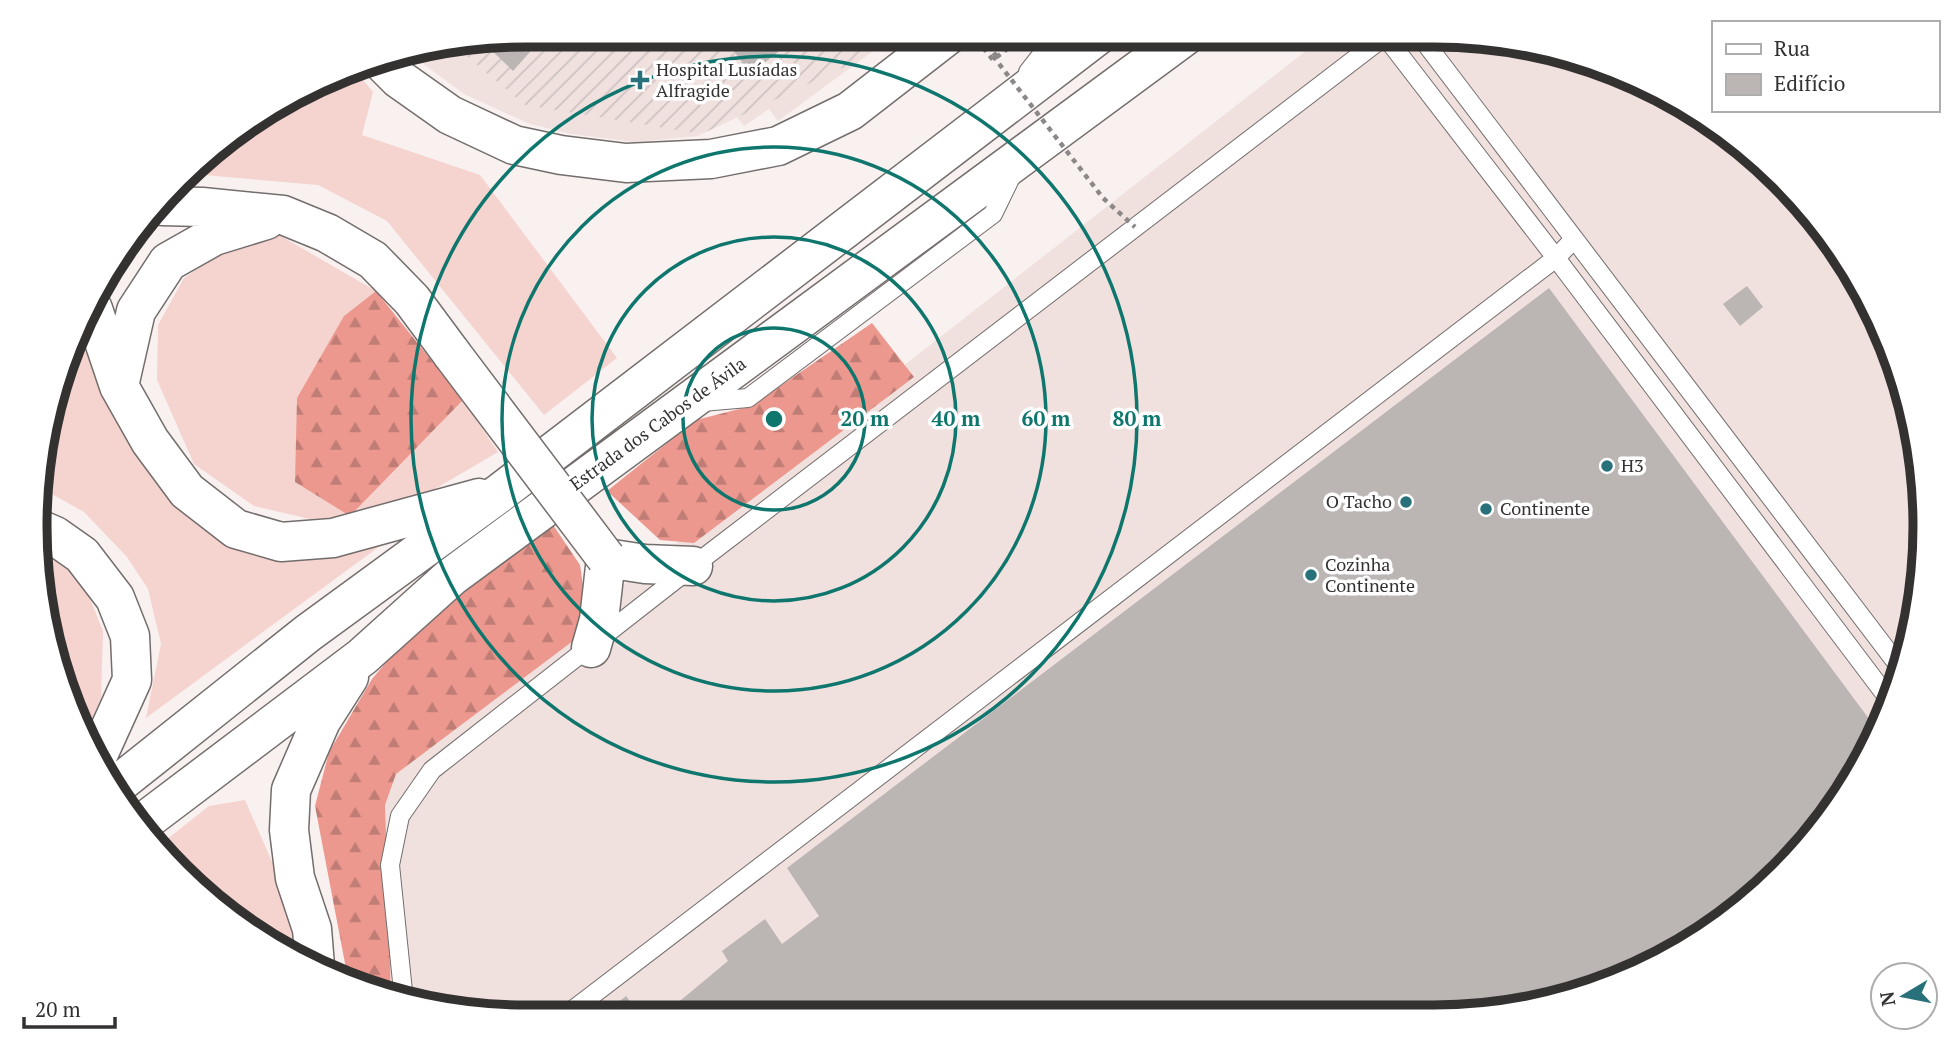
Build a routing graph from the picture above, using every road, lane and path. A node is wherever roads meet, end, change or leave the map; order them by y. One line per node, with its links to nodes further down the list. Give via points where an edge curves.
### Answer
1 (933, 47): 11 (main road, via 850,111 778,146 711,159 626,163 513,145 450,115)
2 (989, 47): 4 (path, via 985,50 993,60)
3 (1004, 47): 15 (path, bridge, via 993,56 1104,198)
4 (1009, 47)
5 (1048, 47): 12 (lane)
6 (1082, 47): 12 (main road)
7 (1170, 47): 25 (main road, Estrada dos Cabos de Ávila, via 451,577)
8 (1371, 47): 15 (lane)
9 (1393, 47): 17 (lane)
10 (1428, 47): 16 (lane)
11 (388, 68)
12 (999, 110): 20 (main road)
13 (169, 206): 14 (main road)
14 (283, 215): 19 (main road, via 214,236 168,262 136,311); 22 (main road, bridge, via 327,233 373,260 412,300)
15 (1135, 227): 23 (lane)
16 (1574, 239): 17 (lane); 26 (lane)
17 (1556, 258): 27 (lane); 33 (lane)
18 (96, 317): 19 (main road)
19 (119, 386): 20 (main road, via 150,441 187,491 236,529 281,542 333,538)
20 (501, 492): 29 (main road, via 308,633)
21 (47, 533): 28 (main road, via 82,555 115,598 130,636 132,680)
22 (606, 558): 23 (main road); 24 (main road)
23 (693, 566): 24 (lane)
24 (591, 648): 32 (lane, via 432,770 400,816 390,865)
25 (362, 657): 30 (main road, Estrada dos Cabos de Ávila); 31 (main road, via 321,721 291,790 289,830 295,878 312,929)
26 (1893, 659)
27 (1883, 691)
28 (102, 747)
29 (121, 782)
30 (148, 819)
31 (314, 955)
32 (403, 988)
33 (579, 1005)

